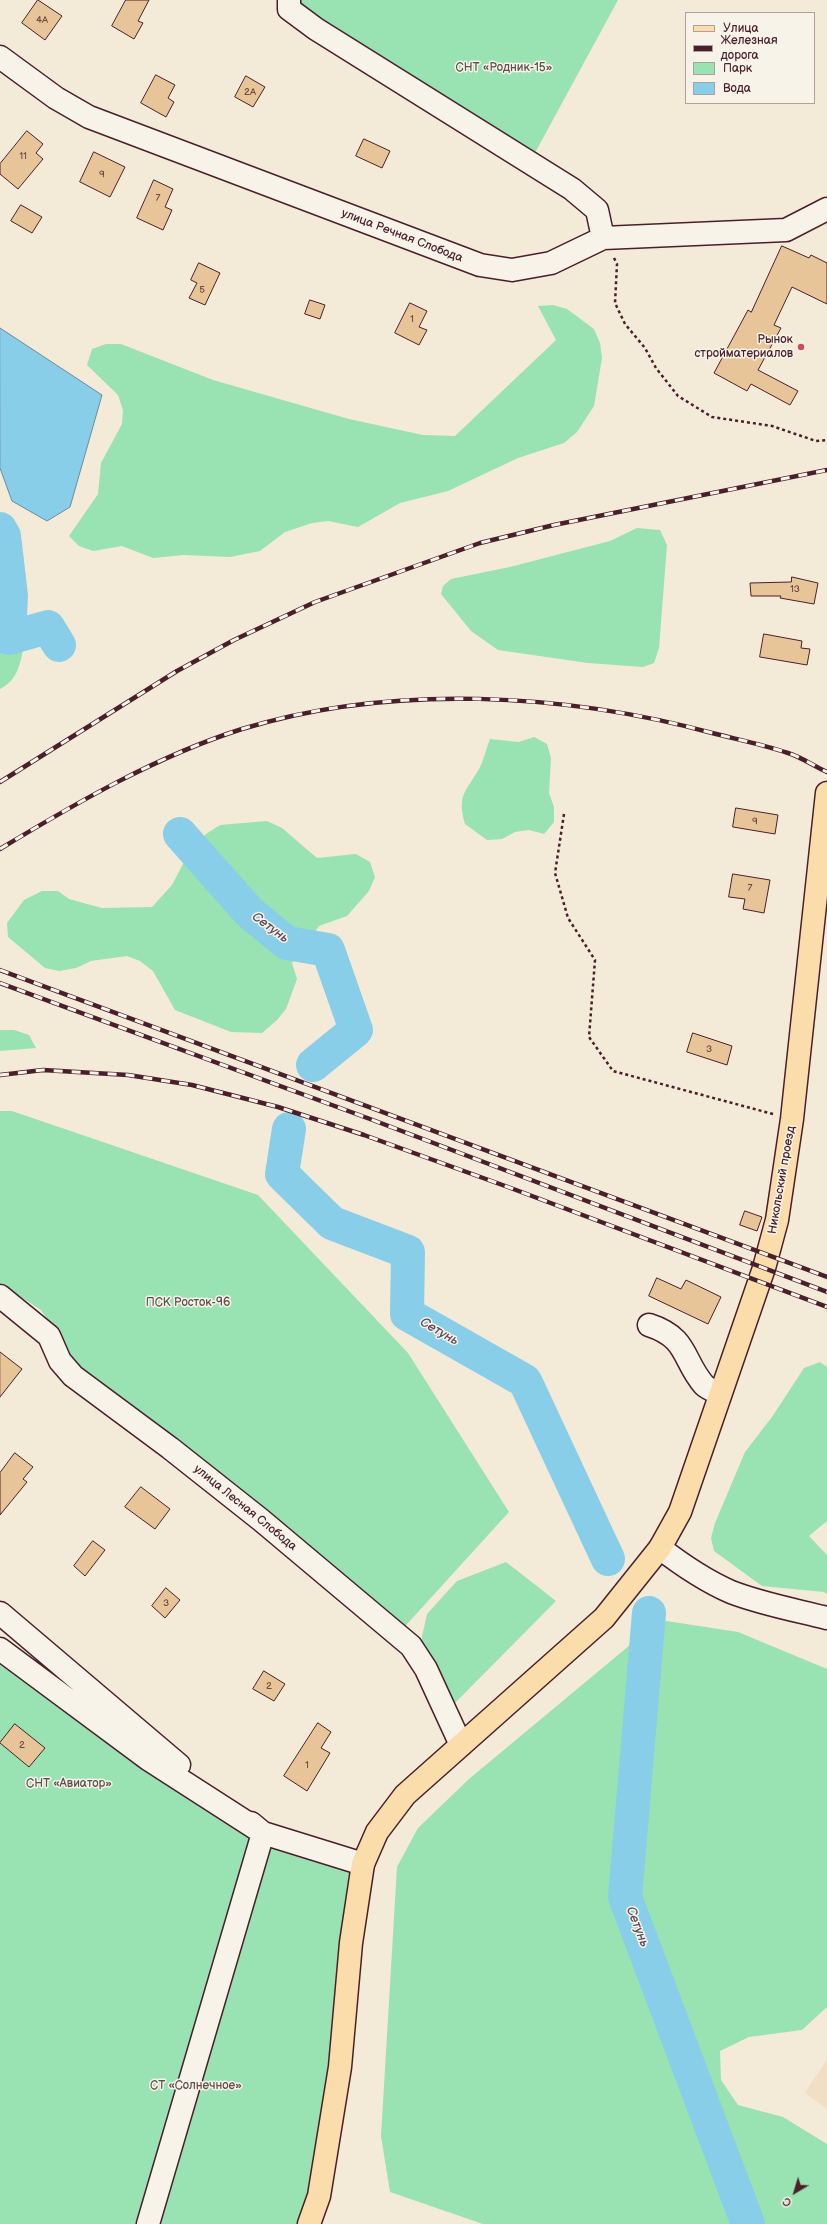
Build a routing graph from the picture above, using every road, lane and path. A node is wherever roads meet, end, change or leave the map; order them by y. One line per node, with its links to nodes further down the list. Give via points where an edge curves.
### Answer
1 (289, 0): 4 (street, via 289,9 316,29 572,189 597,210)
2 (0, 57): 4 (street, улица Речная Слобода, via 56,98 89,117 480,265 512,270 551,263)
3 (827, 209): 4 (street, улица Речная Слобода, via 786,230)
4 (603, 238): 5 (path, via 617,264 615,303 625,324 646,348 656,368 678,396 712,417 772,426 816,441)
5 (827, 440)
6 (827, 793): 8 (main road, Никольский проезд)
7 (564, 814): 8 (path, via 555,872 568,918 595,960 589,1038 613,1071)
8 (792, 1119): 11 (main road, Никольский проезд, via 785,1175 769,1254)
9 (0, 1296): 16 (street, улица Лесная Слобода, via 49,1336 60,1361 73,1376 237,1501 411,1646 426,1669)
10 (649, 1325): 11 (street, via 668,1333 686,1352 704,1385)
11 (720, 1394): 12 (main road, Никольский проезд, via 680,1512)
12 (660, 1548): 14 (street, via 680,1563 731,1592); 16 (main road, Никольский проезд, via 604,1618)
13 (0, 1613): 17 (street, via 209,1791)
14 (827, 1618)
15 (0, 1649): 17 (street, via 148,1759)
16 (461, 1745): 18 (main road, Никольский проезд, via 405,1795 377,1832)
17 (263, 1832): 18 (street); 19 (street)
18 (363, 1864): 20 (main road, Никольский проезд, via 351,1943 340,2067 319,2196)
19 (148, 2224)
20 (310, 2224)

